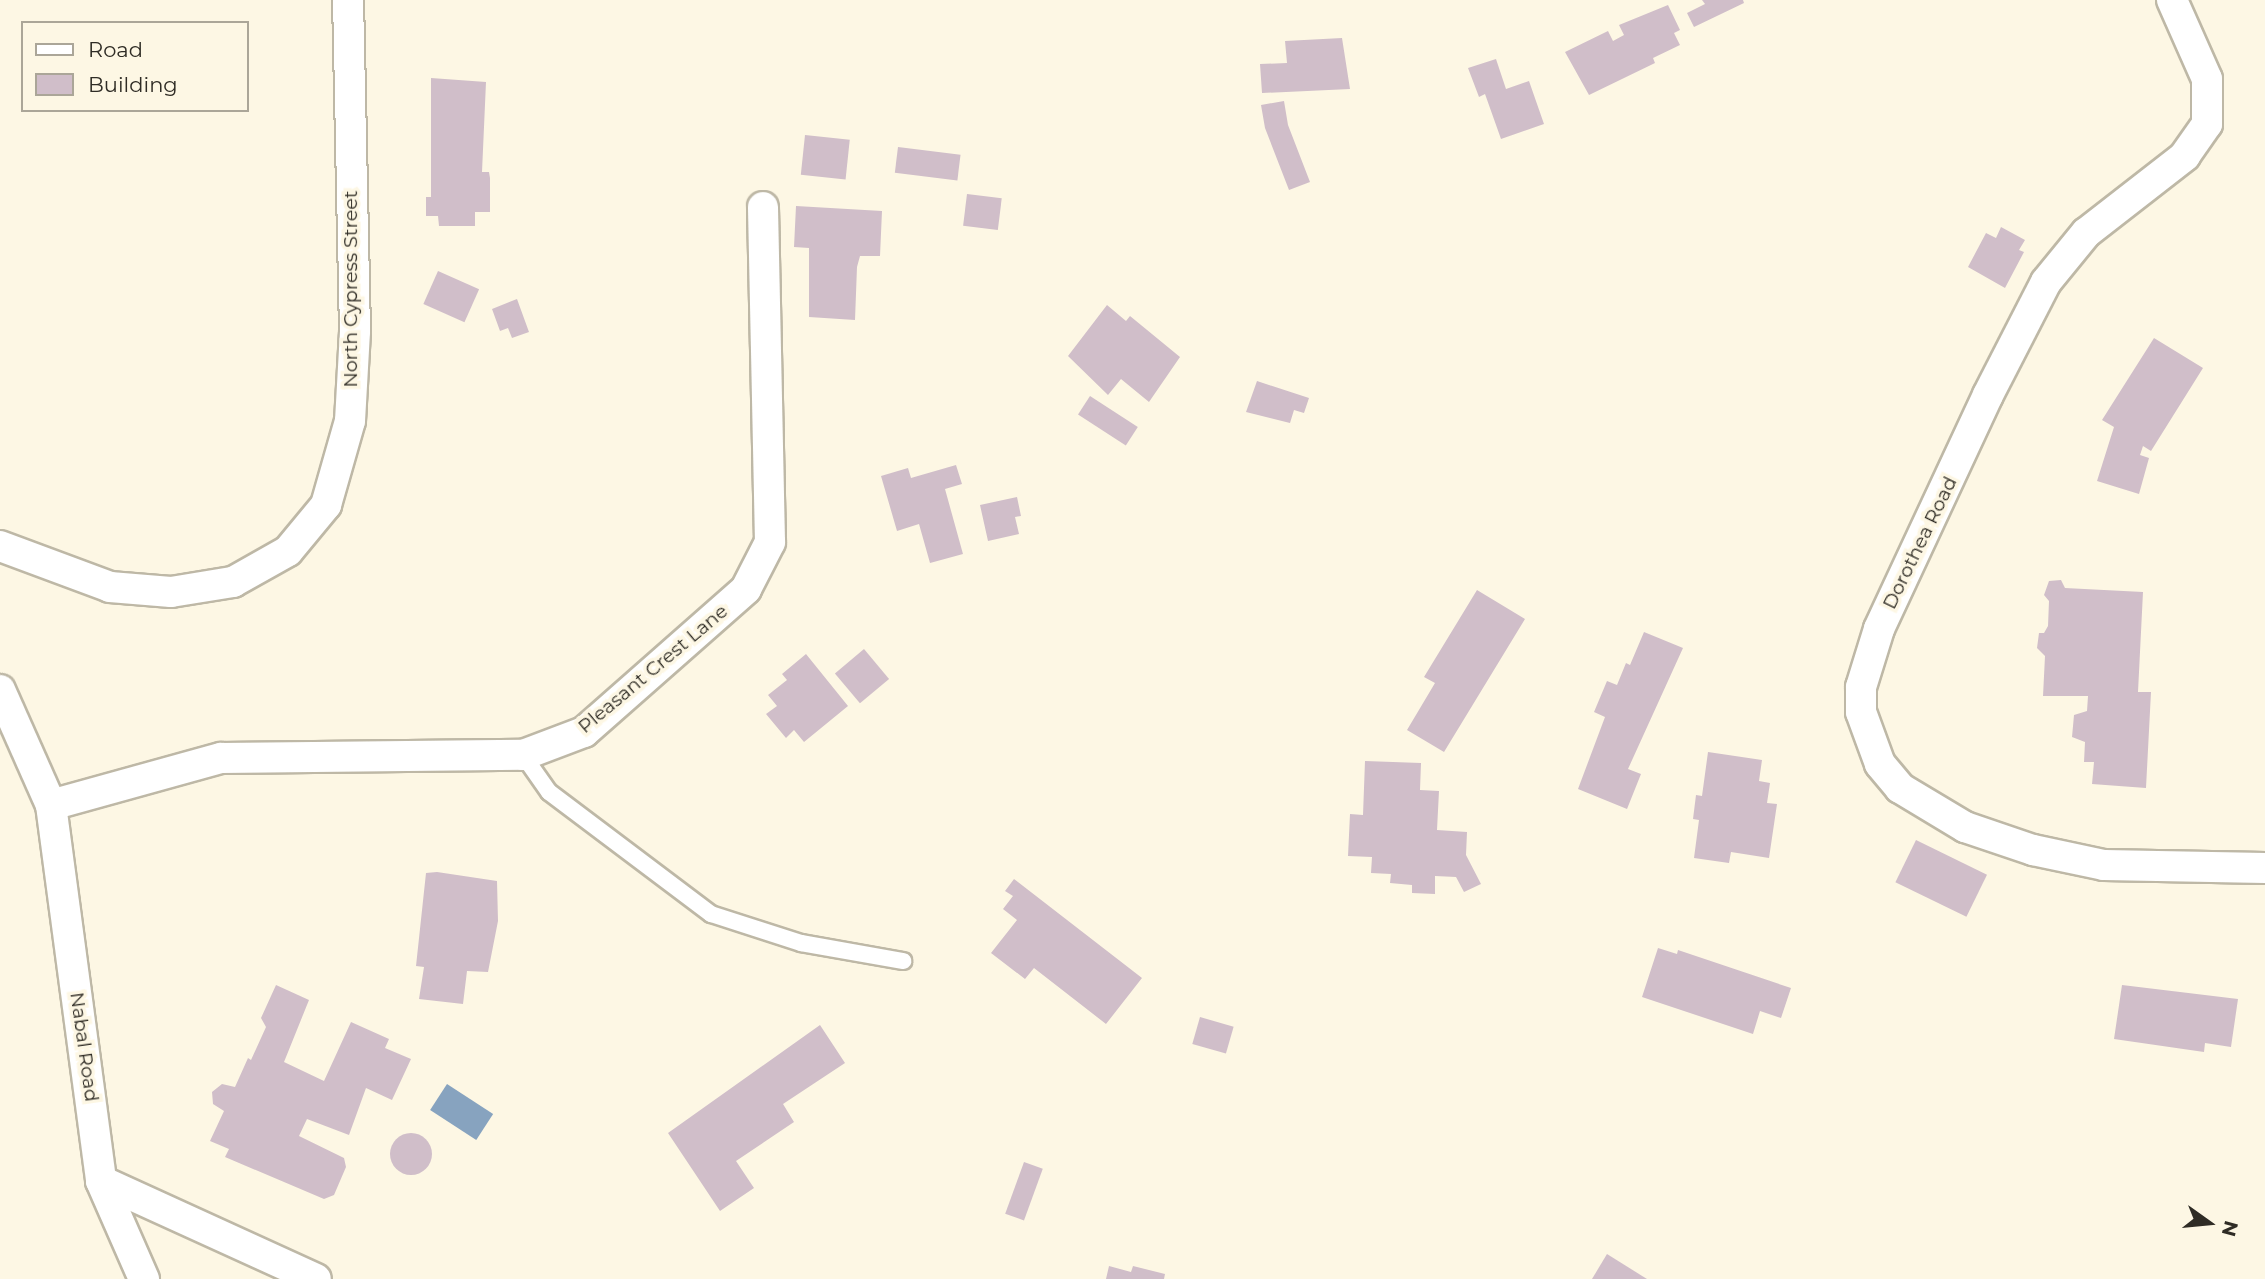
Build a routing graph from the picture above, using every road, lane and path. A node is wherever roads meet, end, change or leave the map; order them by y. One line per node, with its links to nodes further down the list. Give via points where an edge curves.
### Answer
1 (348, 0): 4 (street, North Cypress Street, via 355,332 349,421 326,505 288,551 233,582 171,592 110,587)
2 (2172, 0): 8 (street, Dorothea Road, via 2207,79 2207,124 2185,156 2086,233 2046,282 1879,629 1861,687 1861,712 1880,764 1900,788 1929,809 1977,832 2104,865)
3 (763, 207): 6 (street, Pleasant Crest Lane, via 770,542 746,589 584,732)
4 (0, 547)
5 (0, 690): 7 (street, Nabal Road)
6 (523, 755): 7 (street, Pleasant Crest Lane, via 221,758); 9 (lane, via 549,792 711,914 802,943)
7 (51, 805): 10 (street, Nabal Road)
8 (2265, 868)
9 (903, 961)
10 (101, 1181): 11 (street, Nabal Road); 12 (street)
11 (144, 1279)
12 (316, 1279)

